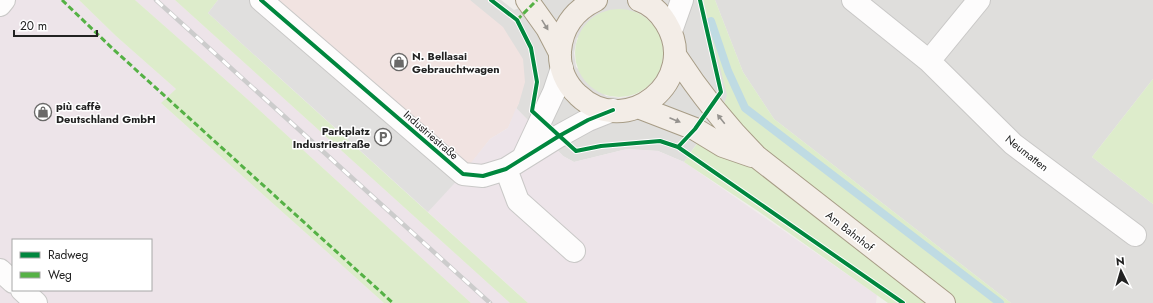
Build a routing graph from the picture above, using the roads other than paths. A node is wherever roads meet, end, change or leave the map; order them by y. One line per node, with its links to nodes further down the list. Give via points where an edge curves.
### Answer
1 (4, 0): 9 (street)
2 (261, 0): 17 (street, Industriestraße, via 462,174 483,176)
3 (527, 0): 12 (main road, Am Bahnhof, one-way to 12, via 547,28)
4 (596, 0): 12 (main road, via 582,8 570,21 563,36)
5 (639, 0): 10 (main road, Am Bahnhof, via 659,13)
6 (682, 0): 10 (street)
7 (853, 0): 13 (street, Neumatten)
8 (979, 0): 13 (street)
9 (0, 5)
10 (671, 31): 11 (main road, Am Bahnhof)
11 (675, 55): 14 (main road, Am Bahnhof, via 672,73 661,91); 16 (main road, Am Bahnhof, one-way to 11, via 733,134)
12 (561, 61): 15 (main road, Am Bahnhof, via 568,83 583,99 601,108); 17 (street, via 554,92)
13 (929, 61): 18 (street, Neumatten, via 1013,144)
14 (638, 107): 15 (main road, Am Bahnhof); 16 (main road, Am Bahnhof, one-way to 16, via 695,129 723,146)
15 (614, 110): 17 (street, Industriestraße, via 588,120)
16 (757, 158): 24 (main road, Am Bahnhof)
17 (514, 163): 19 (street, via 518,201)
18 (1135, 235)
19 (574, 251)
20 (0, 270): 21 (street)
21 (12, 281)
22 (23, 291): 23 (street)
23 (36, 303)
24 (944, 303)

